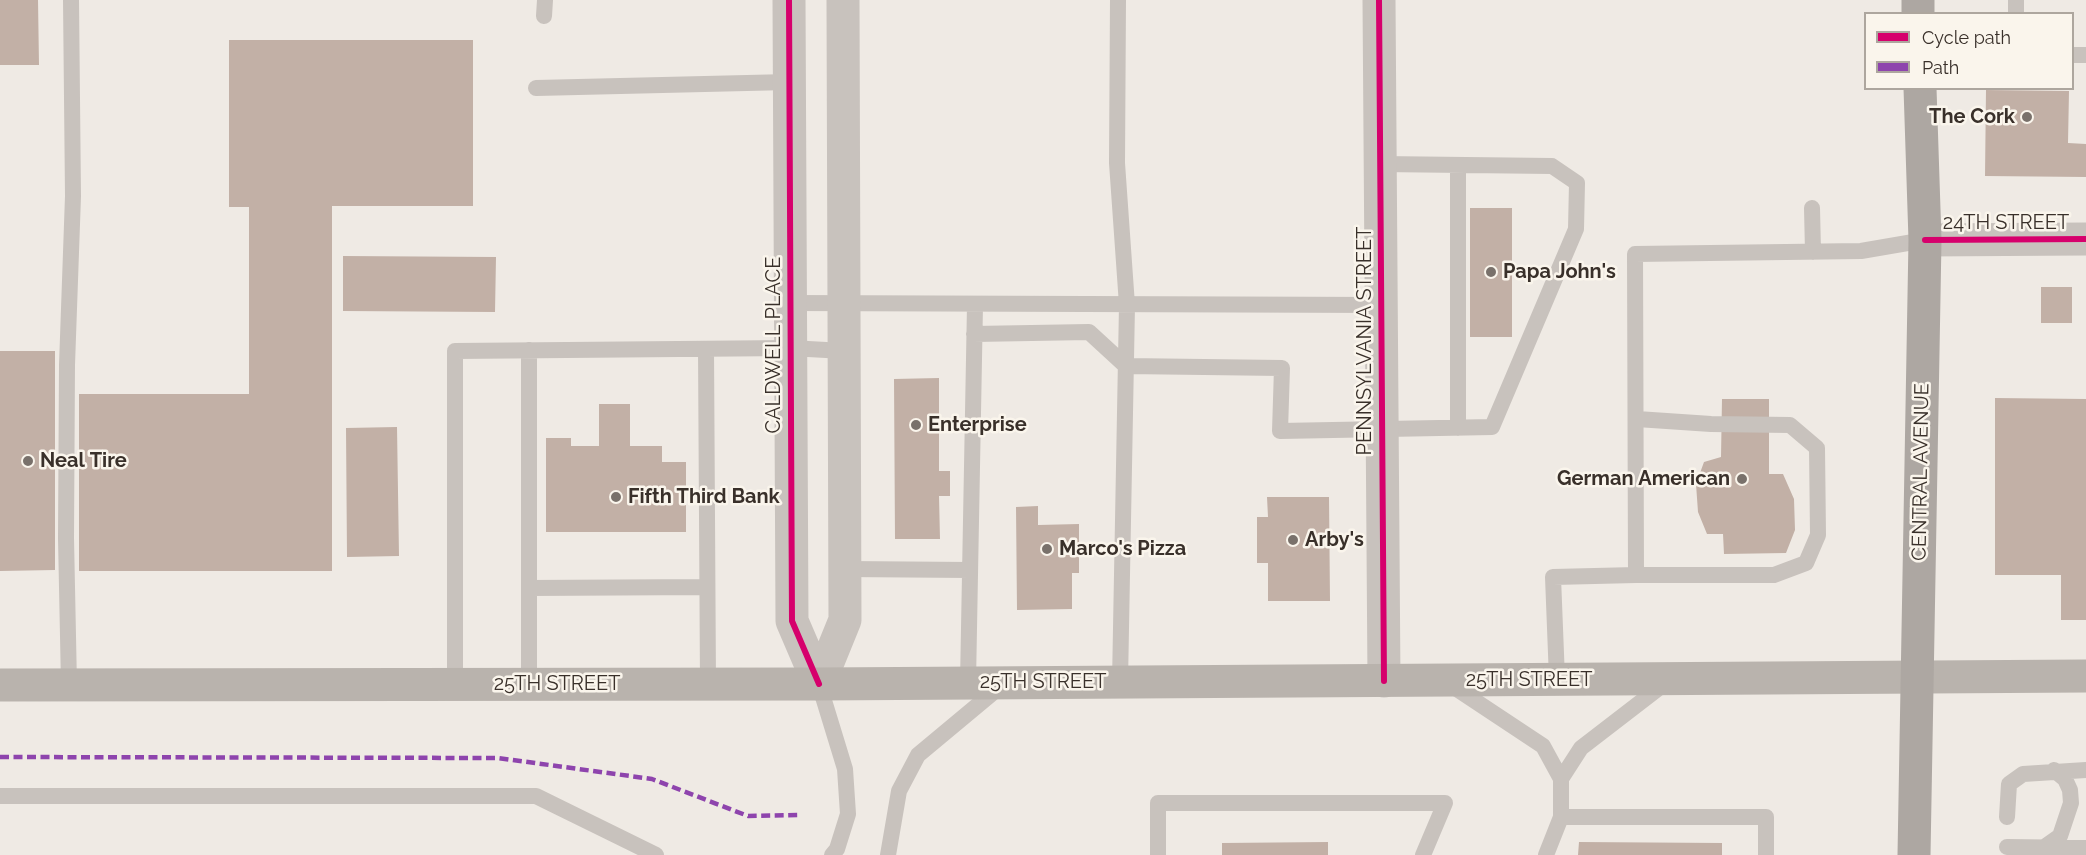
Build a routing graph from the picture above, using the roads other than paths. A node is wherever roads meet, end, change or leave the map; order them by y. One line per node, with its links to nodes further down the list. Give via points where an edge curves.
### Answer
1 (71, 0): 48 (lane, via 73,196 66,526)
2 (789, 0): 6 (street, CALDWELL PLACE)
3 (843, 0): 16 (street)
4 (1118, 0): 18 (lane, via 1117,163)
5 (1379, 0): 9 (street, PENNSYLVANIA STREET)
6 (789, 82): 7 (lane); 15 (street, CALDWELL PLACE)
7 (536, 88)
8 (1920, 90): 13 (main road, CENTRAL AVENUE)
9 (1380, 164): 10 (lane); 19 (street, PENNSYLVANIA STREET)
10 (1458, 166): 27 (lane); 27 (lane, via 1552,166 1577,183 1576,229 1492,427)
11 (1812, 208): 14 (lane)
12 (2086, 239): 13 (street, 24TH STREET)
13 (1925, 240): 14 (lane, via 1861,251); 34 (main road, CENTRAL AVENUE)
14 (1813, 252): 26 (lane, via 1635,254)
15 (790, 303): 16 (lane); 21 (street, CALDWELL PLACE)
16 (844, 304): 17 (lane); 24 (street)
17 (975, 305): 18 (lane); 20 (lane)
18 (1127, 306): 19 (lane); 25 (lane)
19 (1381, 306): 28 (street, PENNSYLVANIA STREET)
20 (974, 334): 25 (lane, via 1089,332); 30 (lane)
21 (790, 348): 22 (lane); 24 (lane); 46 (street, CALDWELL PLACE, via 792,621)
22 (706, 349): 23 (lane); 32 (lane)
23 (529, 350): 33 (lane); 43 (lane, via 454,351)
24 (844, 351): 29 (street)
25 (1126, 366): 28 (lane, via 1282,368 1280,431); 42 (lane)
26 (1637, 419): 31 (lane); 31 (lane, via 1790,425 1817,448 1818,535 1806,563 1774,575)
27 (1458, 428): 28 (lane)
28 (1382, 431): 39 (street, PENNSYLVANIA STREET)
29 (845, 569): 30 (lane); 46 (street, via 845,620)
30 (970, 570): 40 (lane)
31 (1636, 574): 36 (lane, via 1553,577)
32 (707, 587): 33 (lane); 45 (lane)
33 (529, 588): 44 (lane)
34 (1917, 676): 35 (main road, 25TH STREET); 37 (main road, 25TH STREET); 65 (main road, CENTRAL AVENUE)
35 (2086, 676)
36 (1557, 679): 37 (main road, 25TH STREET); 38 (main road, 25TH STREET)
37 (1671, 679): 51 (lane, via 1581,748)
38 (1443, 680): 39 (main road, 25TH STREET); 51 (lane, via 1543,746)
39 (1384, 681): 42 (main road, 25TH STREET)
40 (968, 682): 41 (main road, 25TH STREET); 46 (main road, 25TH STREET)
41 (1005, 682): 42 (main road, 25TH STREET); 60 (lane, via 918,756 899,792)
42 (1120, 682)
43 (454, 684): 44 (main road, 25TH STREET); 48 (main road, 25TH STREET)
44 (529, 684): 45 (main road, 25TH STREET)
45 (708, 684): 46 (main road, 25TH STREET)
46 (819, 684): 59 (lane, via 845,770 848,814)
47 (0, 685): 48 (main road, 25TH STREET)
48 (69, 685)
49 (2054, 770): 50 (lane); 54 (lane, via 2023,774 2009,784); 56 (lane, via 2065,779 2072,803 2060,836)
50 (2086, 770)
51 (1561, 779): 53 (lane)
52 (0, 796): 58 (lane, via 536,796)
53 (1562, 817): 63 (lane); 64 (lane, via 1766,817)
54 (2007, 817)
55 (2007, 847): 56 (lane)
56 (2043, 848): 57 (lane)
57 (2086, 848)
58 (656, 855)
59 (832, 855)
60 (888, 855)
61 (1158, 855): 62 (lane, via 1158,803 1445,803)
62 (1423, 855)
63 (1546, 855)
64 (1766, 855)
65 (1914, 855)

